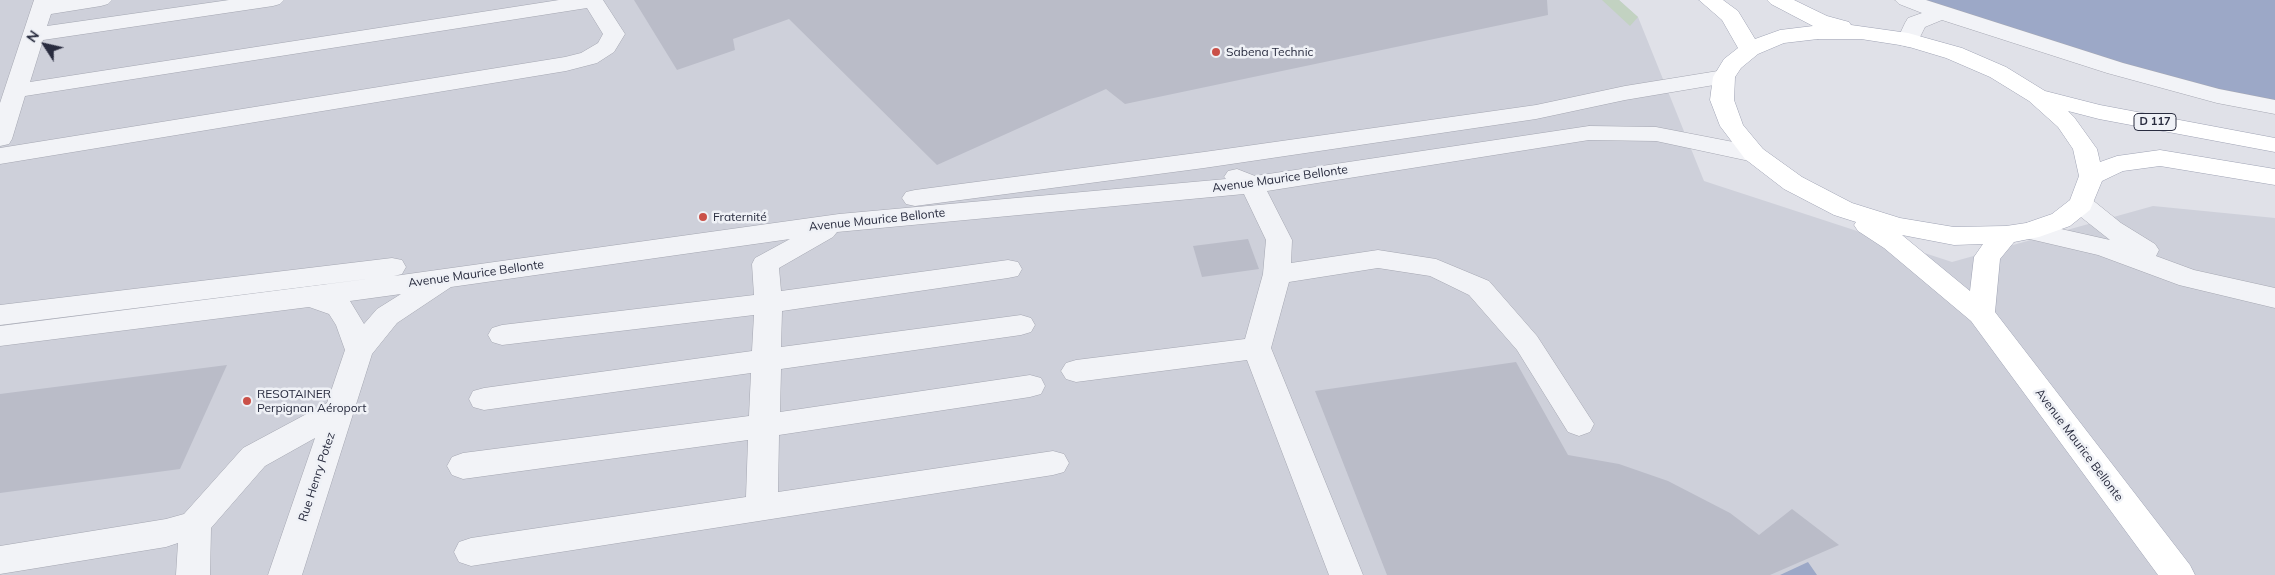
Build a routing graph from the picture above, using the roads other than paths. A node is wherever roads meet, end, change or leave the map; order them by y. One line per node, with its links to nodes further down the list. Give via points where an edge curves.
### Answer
1 (101, 0): 7 (street)
2 (274, 0): 10 (street)
3 (592, 0): 14 (street); 21 (street, via 614,34 606,47 589,58)
4 (1710, 0): 12 (main road, via 1730,16)
5 (1778, 0): 9 (main road, via 1819,21)
6 (1906, 0): 8 (street)
7 (43, 4): 10 (street)
8 (1941, 13): 11 (street, via 1916,23); 16 (street, via 2116,68 2217,96)
9 (1861, 32): 11 (main road); 12 (main road, via 1818,32 1780,37)
10 (32, 35): 14 (street)
11 (1908, 40): 15 (main road, via 1954,53 1998,72)
12 (1750, 49): 13 (main road, via 1732,64)
13 (1724, 77): 17 (street, Avenue Maurice Bellonte); 20 (main road, via 1722,100 1732,126)
14 (15, 91): 18 (street)
15 (2037, 96): 19 (main road, D 117, via 2099,112); 23 (main road, via 2066,122 2085,149)
16 (2275, 107)
17 (1536, 112): 22 (street, Avenue Maurice Bellonte); 25 (street, via 1412,144 1288,162)
18 (0, 139)
19 (2275, 145)
20 (1754, 154): 25 (street, Avenue Maurice Bellonte, via 1656,134 1589,133); 28 (main road, via 1792,183)
21 (0, 156)
22 (1204, 160): 25 (street); 26 (street); 29 (street, Avenue Maurice Bellonte)
23 (2091, 176): 24 (main road, via 2117,164 2160,158); 27 (main road)
24 (2275, 177)
25 (1252, 185): 26 (street, Avenue Maurice Bellonte); 32 (street, via 1280,240)
26 (1177, 192): 29 (street, Avenue Maurice Bellonte)
27 (2081, 204): 30 (main road, via 2061,220); 34 (street, via 2112,229)
28 (1843, 209): 30 (main road, via 1898,226 1954,236); 38 (main road, Avenue Maurice Bellonte, via 1893,242)
29 (840, 215): 33 (street, Avenue Maurice Bellonte); 37 (street, via 765,264); 39 (street, Avenue Maurice Bellonte)
30 (2018, 233): 34 (street, via 2104,247); 38 (main road, via 1987,257)
31 (1008, 269): 37 (street)
32 (1277, 274): 43 (street); 50 (street, via 1378,259 1436,268 1479,288 1527,343)
33 (448, 277): 35 (street, Avenue Maurice Bellonte); 44 (street, via 387,316)
34 (2189, 278): 36 (street)
35 (310, 297): 42 (street, Avenue Maurice Bellonte); 44 (street, via 339,307 350,324)
36 (2275, 298)
37 (768, 303): 41 (street); 45 (street)
38 (1981, 314): 61 (main road, Avenue Maurice Bellonte)
39 (0, 315)
40 (1021, 325): 45 (street)
41 (502, 335)
42 (0, 336)
43 (1256, 348): 46 (street); 60 (street)
44 (359, 350): 49 (street, Rue Henry Potez)
45 (766, 360): 48 (street); 51 (street)
46 (1076, 371)
47 (1030, 386): 51 (street)
48 (484, 399)
49 (339, 410): 55 (street, via 254,457); 59 (street, Rue Henry Potez)
50 (1580, 424)
51 (764, 426): 53 (street); 54 (street)
52 (1053, 463): 54 (street)
53 (464, 466)
54 (762, 506): 56 (street)
55 (195, 524): 57 (street, via 166,533); 58 (street)
56 (471, 552)
57 (0, 560)
58 (193, 575)
59 (285, 575)
60 (1346, 575)
61 (2178, 575)

